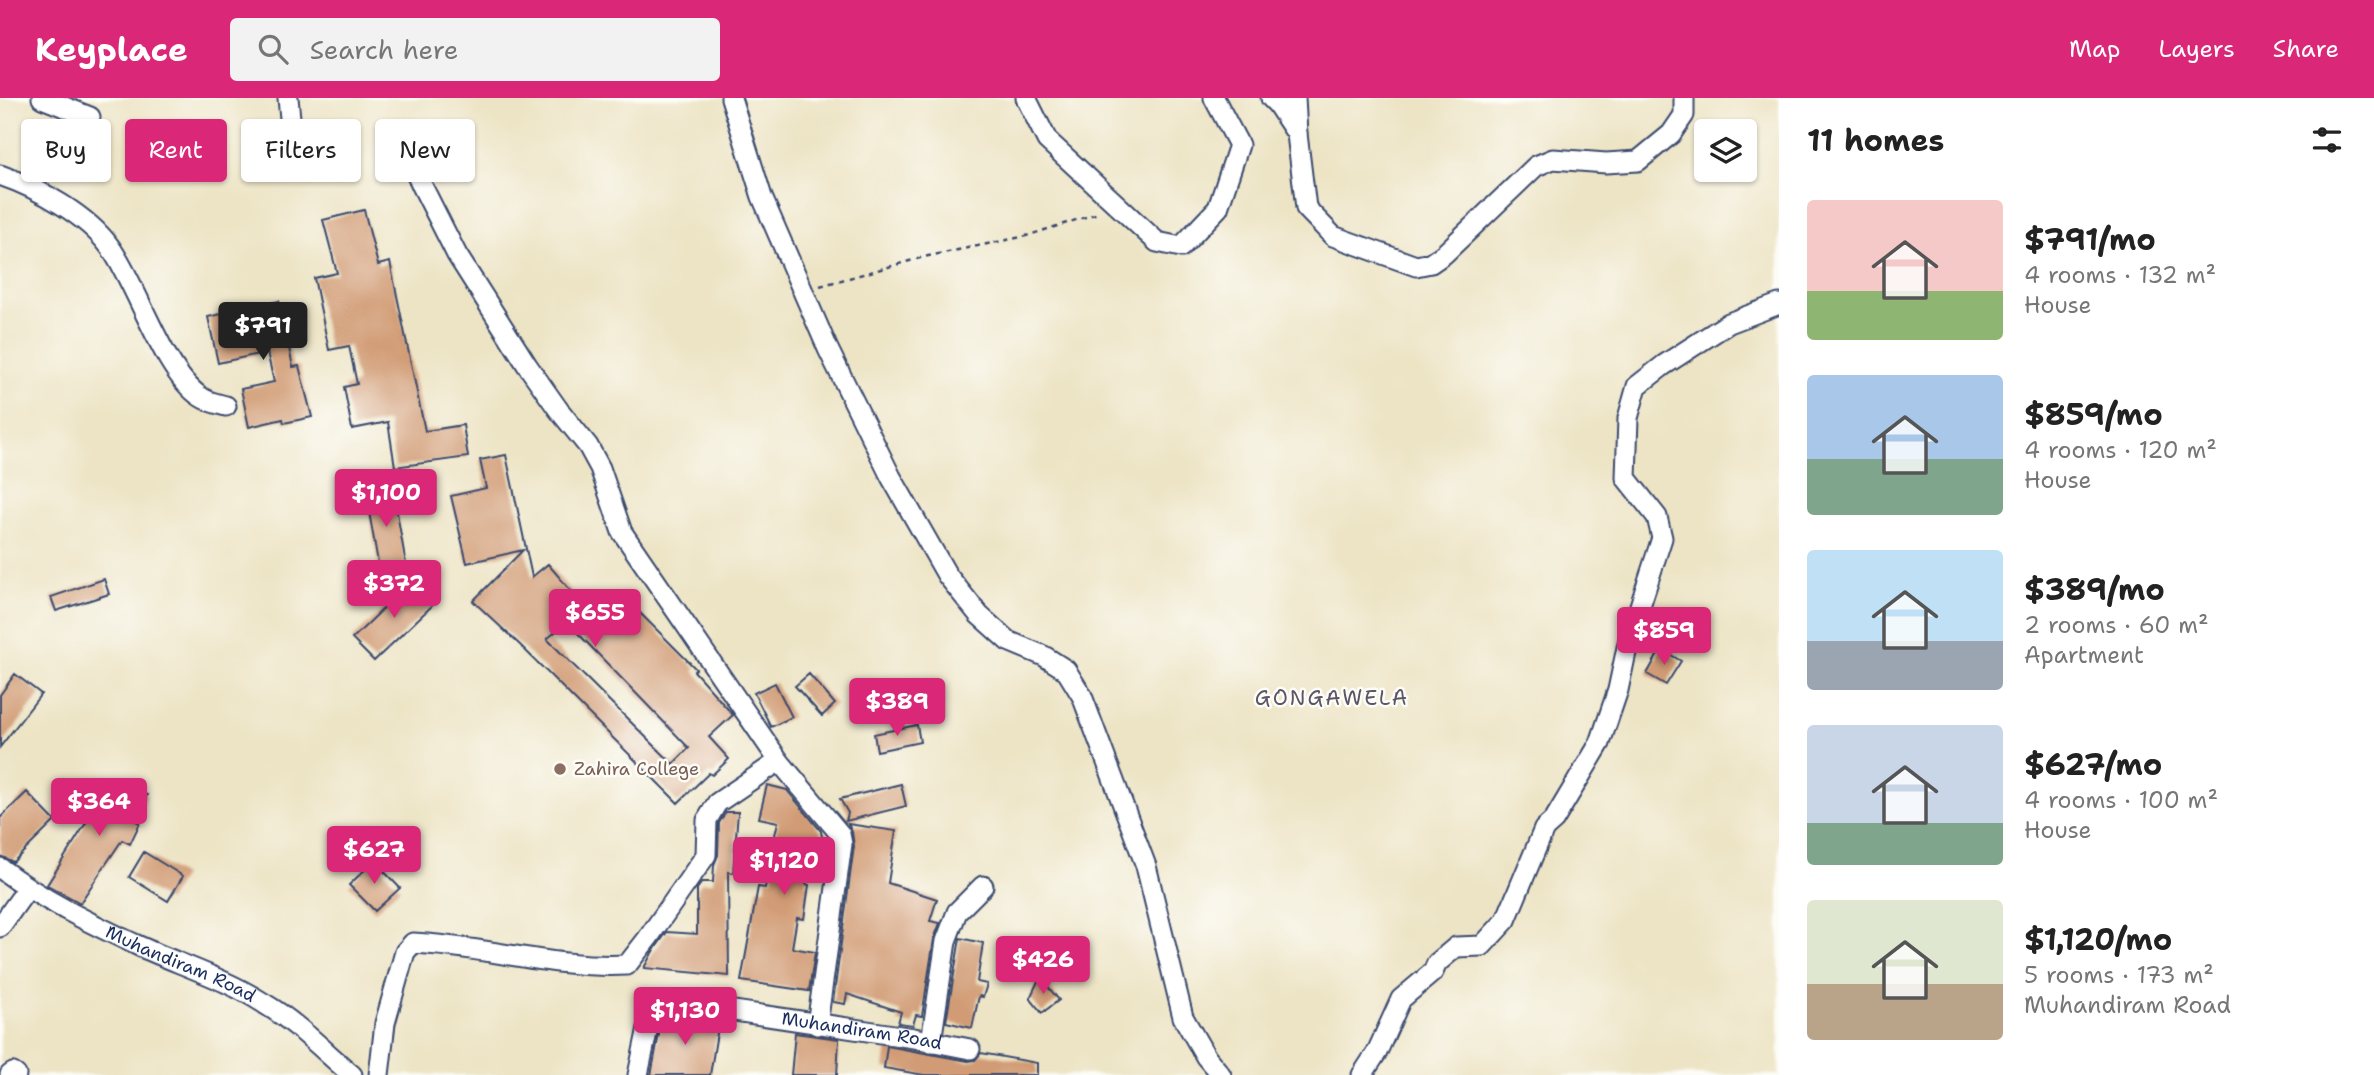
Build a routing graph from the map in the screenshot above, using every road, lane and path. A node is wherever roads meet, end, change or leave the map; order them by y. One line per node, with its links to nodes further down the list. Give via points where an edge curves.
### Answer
1 (42, 98): 9 (street)
2 (731, 98): 10 (street)
3 (740, 98): 10 (street)
4 (1026, 98): 5 (street, via 1047,140 1157,242 1181,247 1218,208 1238,145)
5 (1214, 98)
6 (1271, 98): 11 (street)
7 (1295, 98): 11 (street)
8 (1684, 98): 11 (street, via 1684,115 1671,134 1638,161 1553,159 1535,166 1444,254 1416,266 1333,236 1306,208)
9 (90, 117)
10 (738, 121): 15 (street, via 762,198)
11 (1297, 134)
12 (0, 175): 17 (street, via 67,207 109,245 161,345 188,386 203,399)
13 (420, 182): 18 (street, via 457,256 527,365 589,446 622,532)
14 (1104, 211): 15 (path, via 1026,236 923,257)
15 (802, 290): 31 (street, via 891,477 947,575 979,615 1008,641 1066,670 1082,696 1146,866 1184,1017 1206,1058)
16 (1779, 303): 32 (street, via 1729,323 1637,386 1628,418 1626,478 1657,516 1662,538 1600,743 1544,829 1506,920 1482,946 1456,947 1401,999)
17 (226, 406)
18 (779, 761): 23 (street, via 840,834 842,844); 29 (street, via 717,803 707,820 706,855 627,965 575,964 413,943 405,952 385,1023)
19 (0, 868): 21 (street, Muhandiram Road)
20 (983, 886): 24 (street, via 957,912 946,941)
21 (27, 889): 22 (street); 28 (street, Muhandiram Road, via 264,1003)
22 (0, 927)
23 (817, 1025): 24 (street, Muhandiram Road); 30 (street, Muhandiram Road, via 674,1002 650,1018)
24 (931, 1042): 25 (street, Muhandiram Road)
25 (970, 1049)
26 (10, 1075): 27 (street)
27 (16, 1075)
28 (352, 1075)
29 (379, 1075)
30 (638, 1075)
31 (1221, 1075)
32 (1362, 1075)

